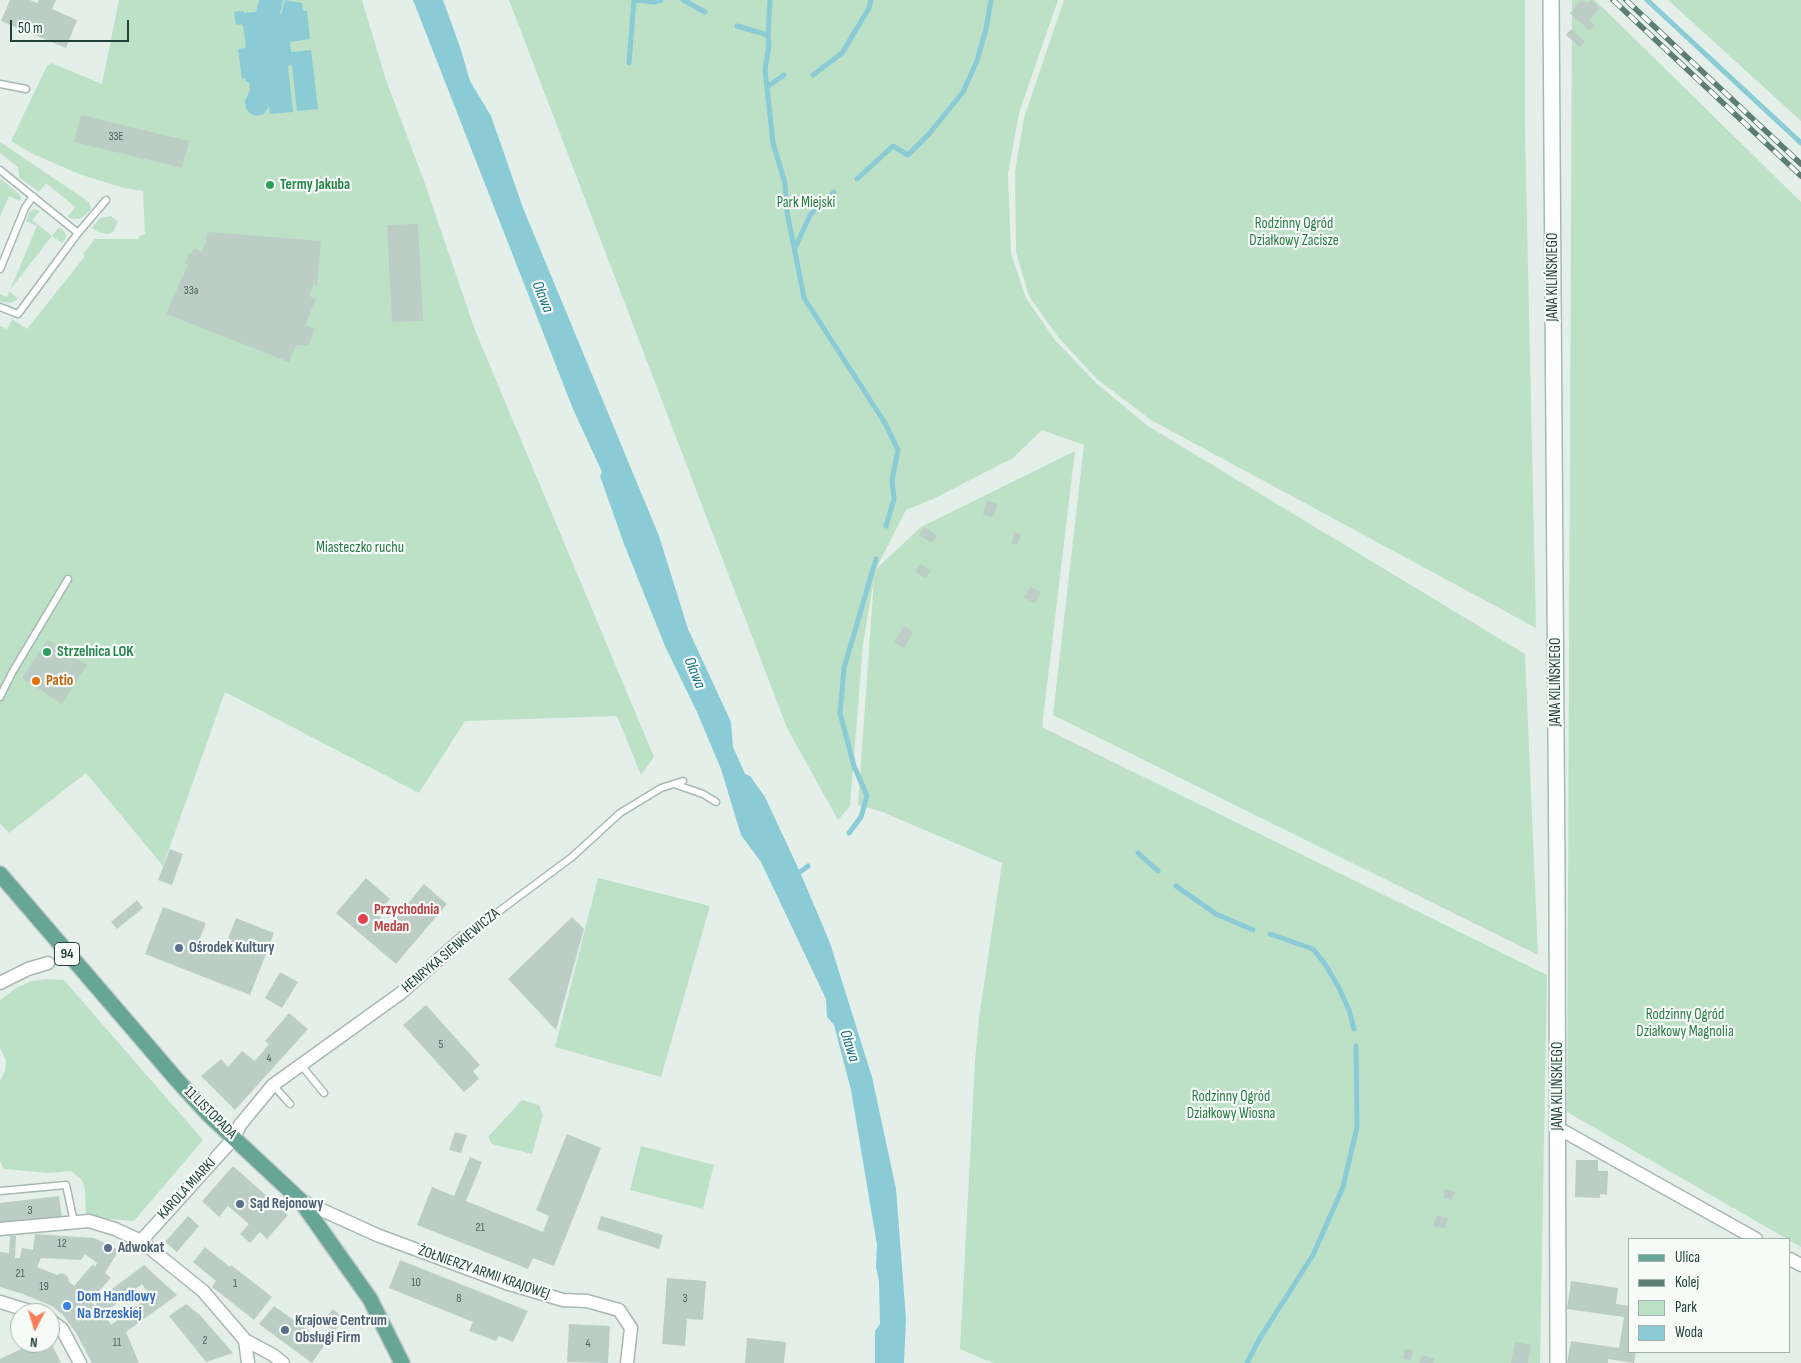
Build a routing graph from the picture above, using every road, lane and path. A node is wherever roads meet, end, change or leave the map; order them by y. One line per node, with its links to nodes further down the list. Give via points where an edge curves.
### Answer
1 (1552, 0): 23 (street, JANA KILIŃSKIEGO)
2 (0, 84): 3 (lane)
3 (26, 89)
4 (0, 170): 5 (lane)
5 (33, 196): 7 (lane); 8 (lane)
6 (106, 200): 7 (lane)
7 (78, 233): 9 (lane, via 18,314)
8 (0, 269)
9 (0, 307)
10 (68, 579): 11 (lane)
11 (0, 697)
12 (683, 781): 13 (lane, HENRYKA SIENKIEWICZA)
13 (673, 784): 14 (lane); 16 (lane, HENRYKA SIENKIEWICZA, via 620,812 572,857)
14 (716, 802)
15 (0, 874): 24 (main road, 11 LISTOPADA / 94, via 177,1080)
16 (463, 938): 19 (street, HENRYKA SIENKIEWICZA, via 402,993)
17 (48, 963): 18 (street)
18 (0, 983)
19 (301, 1064): 20 (street, HENRYKA SIENKIEWICZA); 21 (lane)
20 (273, 1085): 22 (lane); 24 (street, HENRYKA SIENKIEWICZA, via 240,1125)
21 (324, 1093)
22 (290, 1104)
23 (1558, 1128): 29 (street); 38 (street, JANA KILIŃSKIEGO)
24 (234, 1138): 26 (main road, 11 LISTOPADA / 94); 30 (street, KAROLA MIARKI)
25 (0, 1191): 27 (lane, via 66,1185)
26 (300, 1200): 36 (main road, 11 LISTOPADA / 94, via 370,1299); 37 (street, ŻOŁNIERZY ARMII KRAJOWEJ, via 369,1232 513,1285 563,1300 587,1301 620,1310 631,1328)
27 (74, 1222): 28 (street); 30 (street, via 89,1221)
28 (0, 1228)
29 (1754, 1238)
30 (141, 1241): 32 (street, via 203,1290)
31 (60, 1328): 33 (street)
32 (245, 1340): 34 (street); 35 (street)
33 (80, 1363)
34 (248, 1363)
35 (283, 1363)
36 (402, 1363)
37 (627, 1363)
38 (1558, 1363)

